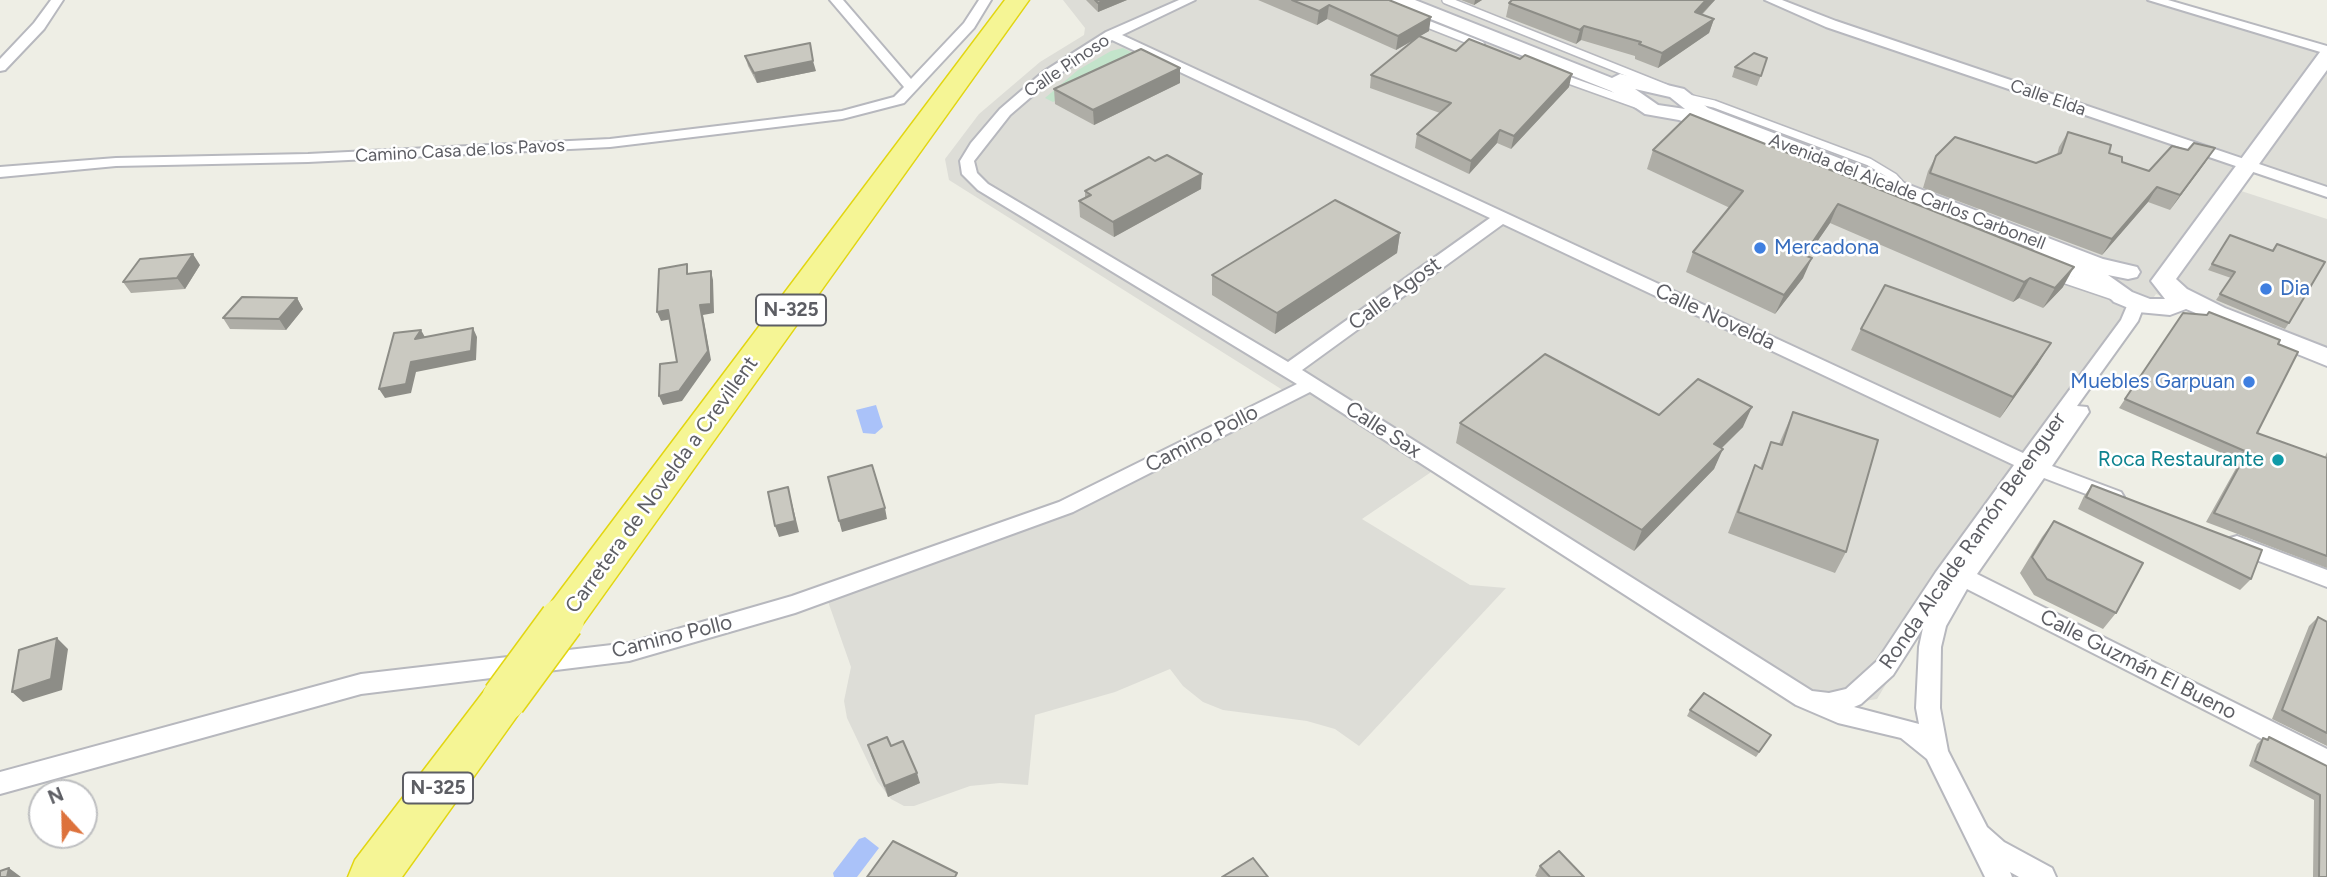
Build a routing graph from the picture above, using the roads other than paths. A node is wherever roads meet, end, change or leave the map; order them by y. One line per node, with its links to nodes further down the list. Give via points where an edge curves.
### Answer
1 (57, 0): 16 (street)
2 (836, 0): 18 (street)
3 (985, 0): 18 (street, Camino Casa de los Pavos, via 969,25)
4 (1017, 0): 43 (highway, Carretera de Novelda a Crevillent / N-325, bridge)
5 (1189, 0): 12 (street, Calle Pinoso)
6 (1446, 0): 19 (lane, via 1650,79)
7 (1771, 0): 11 (street, Calle Elda)
8 (1811, 0): 11 (street)
9 (2154, 0): 13 (street)
10 (1407, 5): 14 (lane); 19 (main road, Avenida del Alcalde Carlos Carbonell)
11 (1795, 11): 22 (street, Calle Elda)
12 (1111, 35): 21 (street, Calle Pinoso, via 1023,95); 25 (street, Calle Novelda)
13 (2327, 50)
14 (1496, 51)
15 (2327, 56): 22 (main road, Ronda Alcalde Ramón Berenguer)
16 (0, 66)
17 (1547, 72): 19 (lane, via 1624,102)
18 (911, 87): 23 (street, Camino Casa de los Pavos, via 899,100 842,115 610,143 307,159 116,162)
19 (1665, 102): 20 (lane); 27 (main road, Avenida del Alcalde Carlos Carbonell, via 1719,128); 27 (main road, Avenida del Alcalde Carlos Carbonell, via 2096,265)
20 (1688, 128)
21 (967, 161): 30 (street, Calle Sax, via 970,174 983,187)
22 (2247, 165): 24 (street, Calle Elda); 27 (main road, Ronda Alcalde Ramón Berenguer)
23 (0, 172)
24 (2327, 192)
25 (1501, 218): 30 (street, Calle Agost); 32 (street, Calle Novelda)
26 (2049, 273): 27 (lane)
27 (2146, 294): 28 (main road, Avenida del Alcalde Carlos Carbonell, via 2216,314); 29 (main road, Avenida del Alcalde Carlos Carbonell); 32 (street, Ronda Alcalde Ramón Berenguer)
28 (2327, 358)
29 (2327, 366)
30 (1290, 370): 31 (street, Calle Sax)
31 (1311, 384): 37 (street, Calle Sax); 40 (street, Camino Pollo, via 1066,507 795,604 629,652 360,684)
32 (2034, 466): 33 (street, Calle Novelda); 35 (street, Ronda Alcalde Ramón Berenguer)
33 (2132, 504)
34 (2223, 539): 36 (street)
35 (1956, 573): 37 (street, Ronda Alcalde Ramón Berenguer, via 1869,686 1853,698 1829,703); 38 (street, Ronda Alcalde Ramón Berenguer, via 1930,647 1928,708); 39 (street, Calle Guzmán El Bueno)
36 (2327, 579)
37 (1804, 698): 38 (street, Calle Sax, via 1838,713 1908,729)
38 (1936, 752): 41 (street)
39 (2327, 761)
40 (0, 783)
41 (1972, 825): 42 (street); 44 (street, via 1995,850)
42 (1994, 867)
43 (373, 877)
44 (2043, 877)

